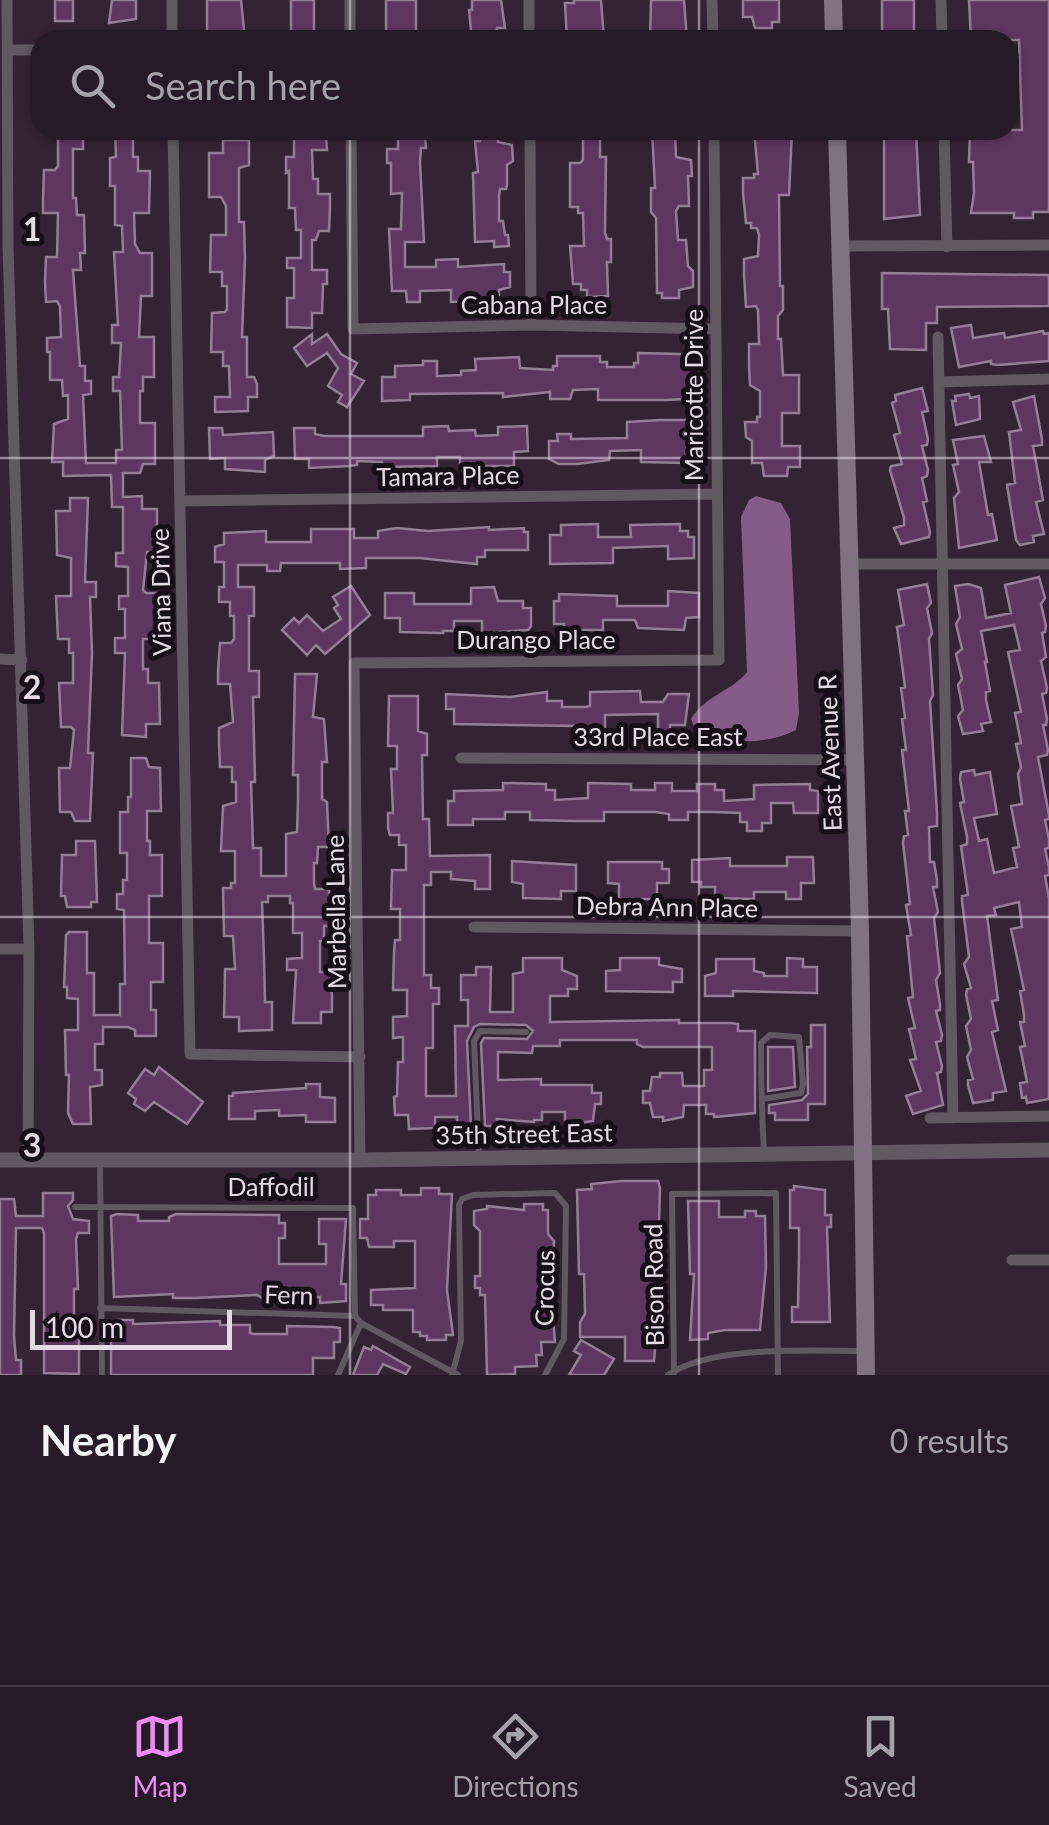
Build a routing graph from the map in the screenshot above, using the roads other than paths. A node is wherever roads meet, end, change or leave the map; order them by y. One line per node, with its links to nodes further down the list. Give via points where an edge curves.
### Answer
1 (7, 0): 14 (street)
2 (172, 0): 8 (street)
3 (350, 0): 9 (street)
4 (529, 0): 10 (street)
5 (712, 0): 11 (street)
6 (833, 0): 12 (main road)
7 (941, 0): 13 (street)
8 (172, 30)
9 (350, 30)
10 (529, 30)
11 (713, 30)
12 (834, 30)
13 (942, 30)
14 (8, 50): 15 (street); 22 (street)
15 (30, 50)
16 (173, 140): 32 (street, Viana Drive)
17 (351, 140): 26 (street, Cabana Place, via 353,328)
18 (530, 140): 26 (street)
19 (714, 140): 27 (street, Maricotte Drive)
20 (837, 140): 23 (main road, East Avenue R)
21 (944, 140): 25 (street)
22 (4, 245): 37 (street)
23 (840, 246): 25 (street); 33 (main road, East Avenue R)
24 (1049, 246): 25 (street)
25 (948, 247)
26 (531, 324): 27 (street, Cabana Place)
27 (715, 329): 31 (street, Maricotte Drive)
28 (938, 337): 30 (street)
29 (1049, 378): 30 (street)
30 (939, 382): 35 (street)
31 (716, 494): 32 (street, Tamara Place); 38 (street, Maricotte Drive)
32 (181, 500): 47 (street, Viana Drive, via 190,1054)
33 (848, 564): 35 (street); 41 (main road, East Avenue R)
34 (1049, 564): 35 (street)
35 (942, 565): 51 (street)
36 (0, 659): 37 (street)
37 (22, 660): 45 (street)
38 (718, 660): 39 (street, Durango Place)
39 (354, 662): 47 (street, Marbella Lane)
40 (461, 758): 41 (street, 33rd Place East)
41 (854, 760): 43 (main road, East Avenue R)
42 (474, 926): 43 (street, Debra Ann Place)
43 (860, 931): 53 (main road, East Avenue R)
44 (0, 949): 45 (street)
45 (29, 949): 56 (street)
46 (526, 1032): 55 (lane, via 480,1031 474,1040)
47 (360, 1057): 59 (street, Marbella Lane)
48 (762, 1099): 48 (lane, via 761,1043 799,1036 801,1093); 54 (lane)
49 (1049, 1116): 51 (street)
50 (930, 1118): 51 (street)
51 (954, 1118)
52 (1049, 1150): 53 (street, 35th Street East)
53 (863, 1153): 54 (street, 35th Street East); 67 (main road, East Avenue R)
54 (764, 1154): 55 (street, 35th Street East)
55 (479, 1158): 59 (street, 35th Street East)
56 (28, 1159): 57 (street, 35th Street East); 58 (street, 35th Street East)
57 (100, 1159): 59 (street, 35th Street East); 61 (lane)
58 (0, 1160)
59 (360, 1160)
60 (75, 1207): 61 (lane, Daffodil)
61 (100, 1207): 64 (lane); 65 (lane, Daffodil, via 352,1208)
62 (1012, 1260): 63 (street)
63 (1049, 1260)
64 (100, 1308): 65 (lane, Fern); 70 (lane)
65 (358, 1320): 68 (lane, Fern); 71 (lane, Daffodil)
66 (778, 1351): 67 (lane); 69 (lane, via 706,1360); 69 (lane, Bison Road, via 776,1193 672,1194); 73 (lane)
67 (866, 1351): 74 (main road, East Avenue R)
68 (454, 1374): 72 (lane, Crocus, via 461,1340 459,1204 473,1195 555,1193 566,1206 564,1339)
69 (672, 1374)
70 (102, 1375)
71 (338, 1375)
72 (545, 1375)
73 (778, 1375)
74 (866, 1375)

